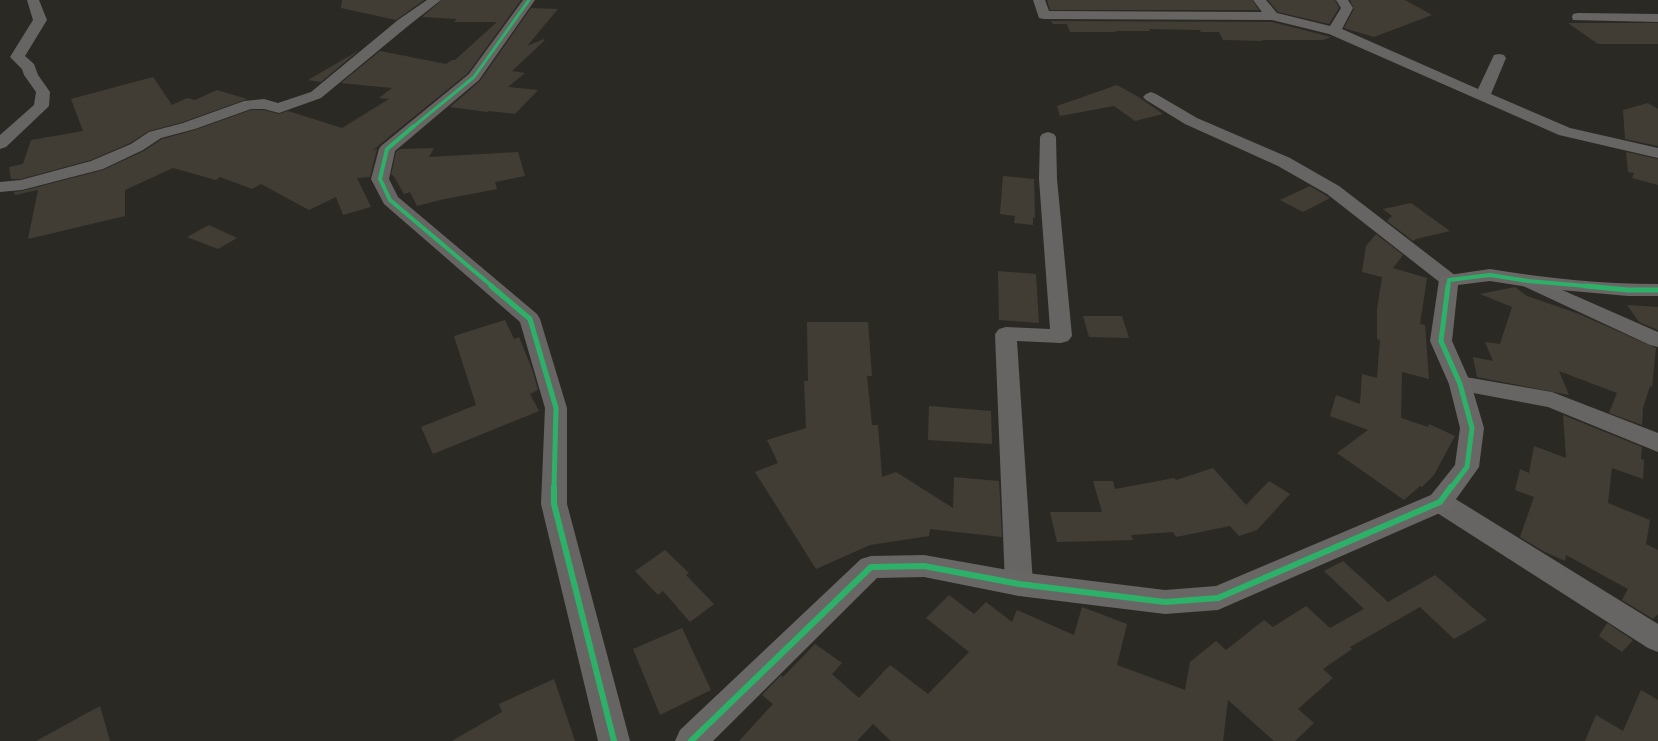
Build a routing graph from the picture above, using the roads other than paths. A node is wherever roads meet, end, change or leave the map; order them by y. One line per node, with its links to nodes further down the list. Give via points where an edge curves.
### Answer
1 (33, 0): 17 (street, via 40,20 17,57 29,67 43,92 41,106)
2 (435, 0): 13 (street)
3 (529, 0): 29 (street, via 474,77 387,149 380,179 390,200 530,319 556,408 554,504)
4 (1039, 0): 7 (street, via 1044,15)
5 (1259, 0): 7 (street)
6 (1342, 0): 10 (street, via 1347,8 1346,12)
7 (1272, 16): 10 (street)
8 (1578, 17): 9 (street)
9 (1658, 18)
10 (1334, 31): 14 (street)
11 (1499, 58): 14 (street)
12 (338, 59): 13 (street)
13 (357, 60): 19 (street, via 316,95 298,102 279,108 249,104 189,126 155,135 138,147 97,165 22,185)
14 (1483, 95): 18 (street, via 1565,132)
15 (1151, 97): 20 (street, via 1191,121 1284,162 1333,190)
16 (1048, 137): 27 (street, via 1048,179 1061,336 1006,334)
17 (0, 144)
18 (1658, 153)
19 (0, 187)
20 (1449, 280): 21 (street, via 1490,275); 24 (street, via 1441,340)
21 (1528, 281): 22 (street, via 1628,290); 23 (street)
22 (1658, 290)
23 (1658, 340)
24 (1460, 384): 25 (street, via 1552,400); 26 (street, via 1472,428 1467,467)
25 (1658, 443)
26 (1440, 502): 27 (street, via 1218,598 1165,602); 28 (street)
27 (1019, 584): 30 (street, via 924,566 871,567)
28 (1658, 639)
29 (614, 741)
30 (691, 741)

